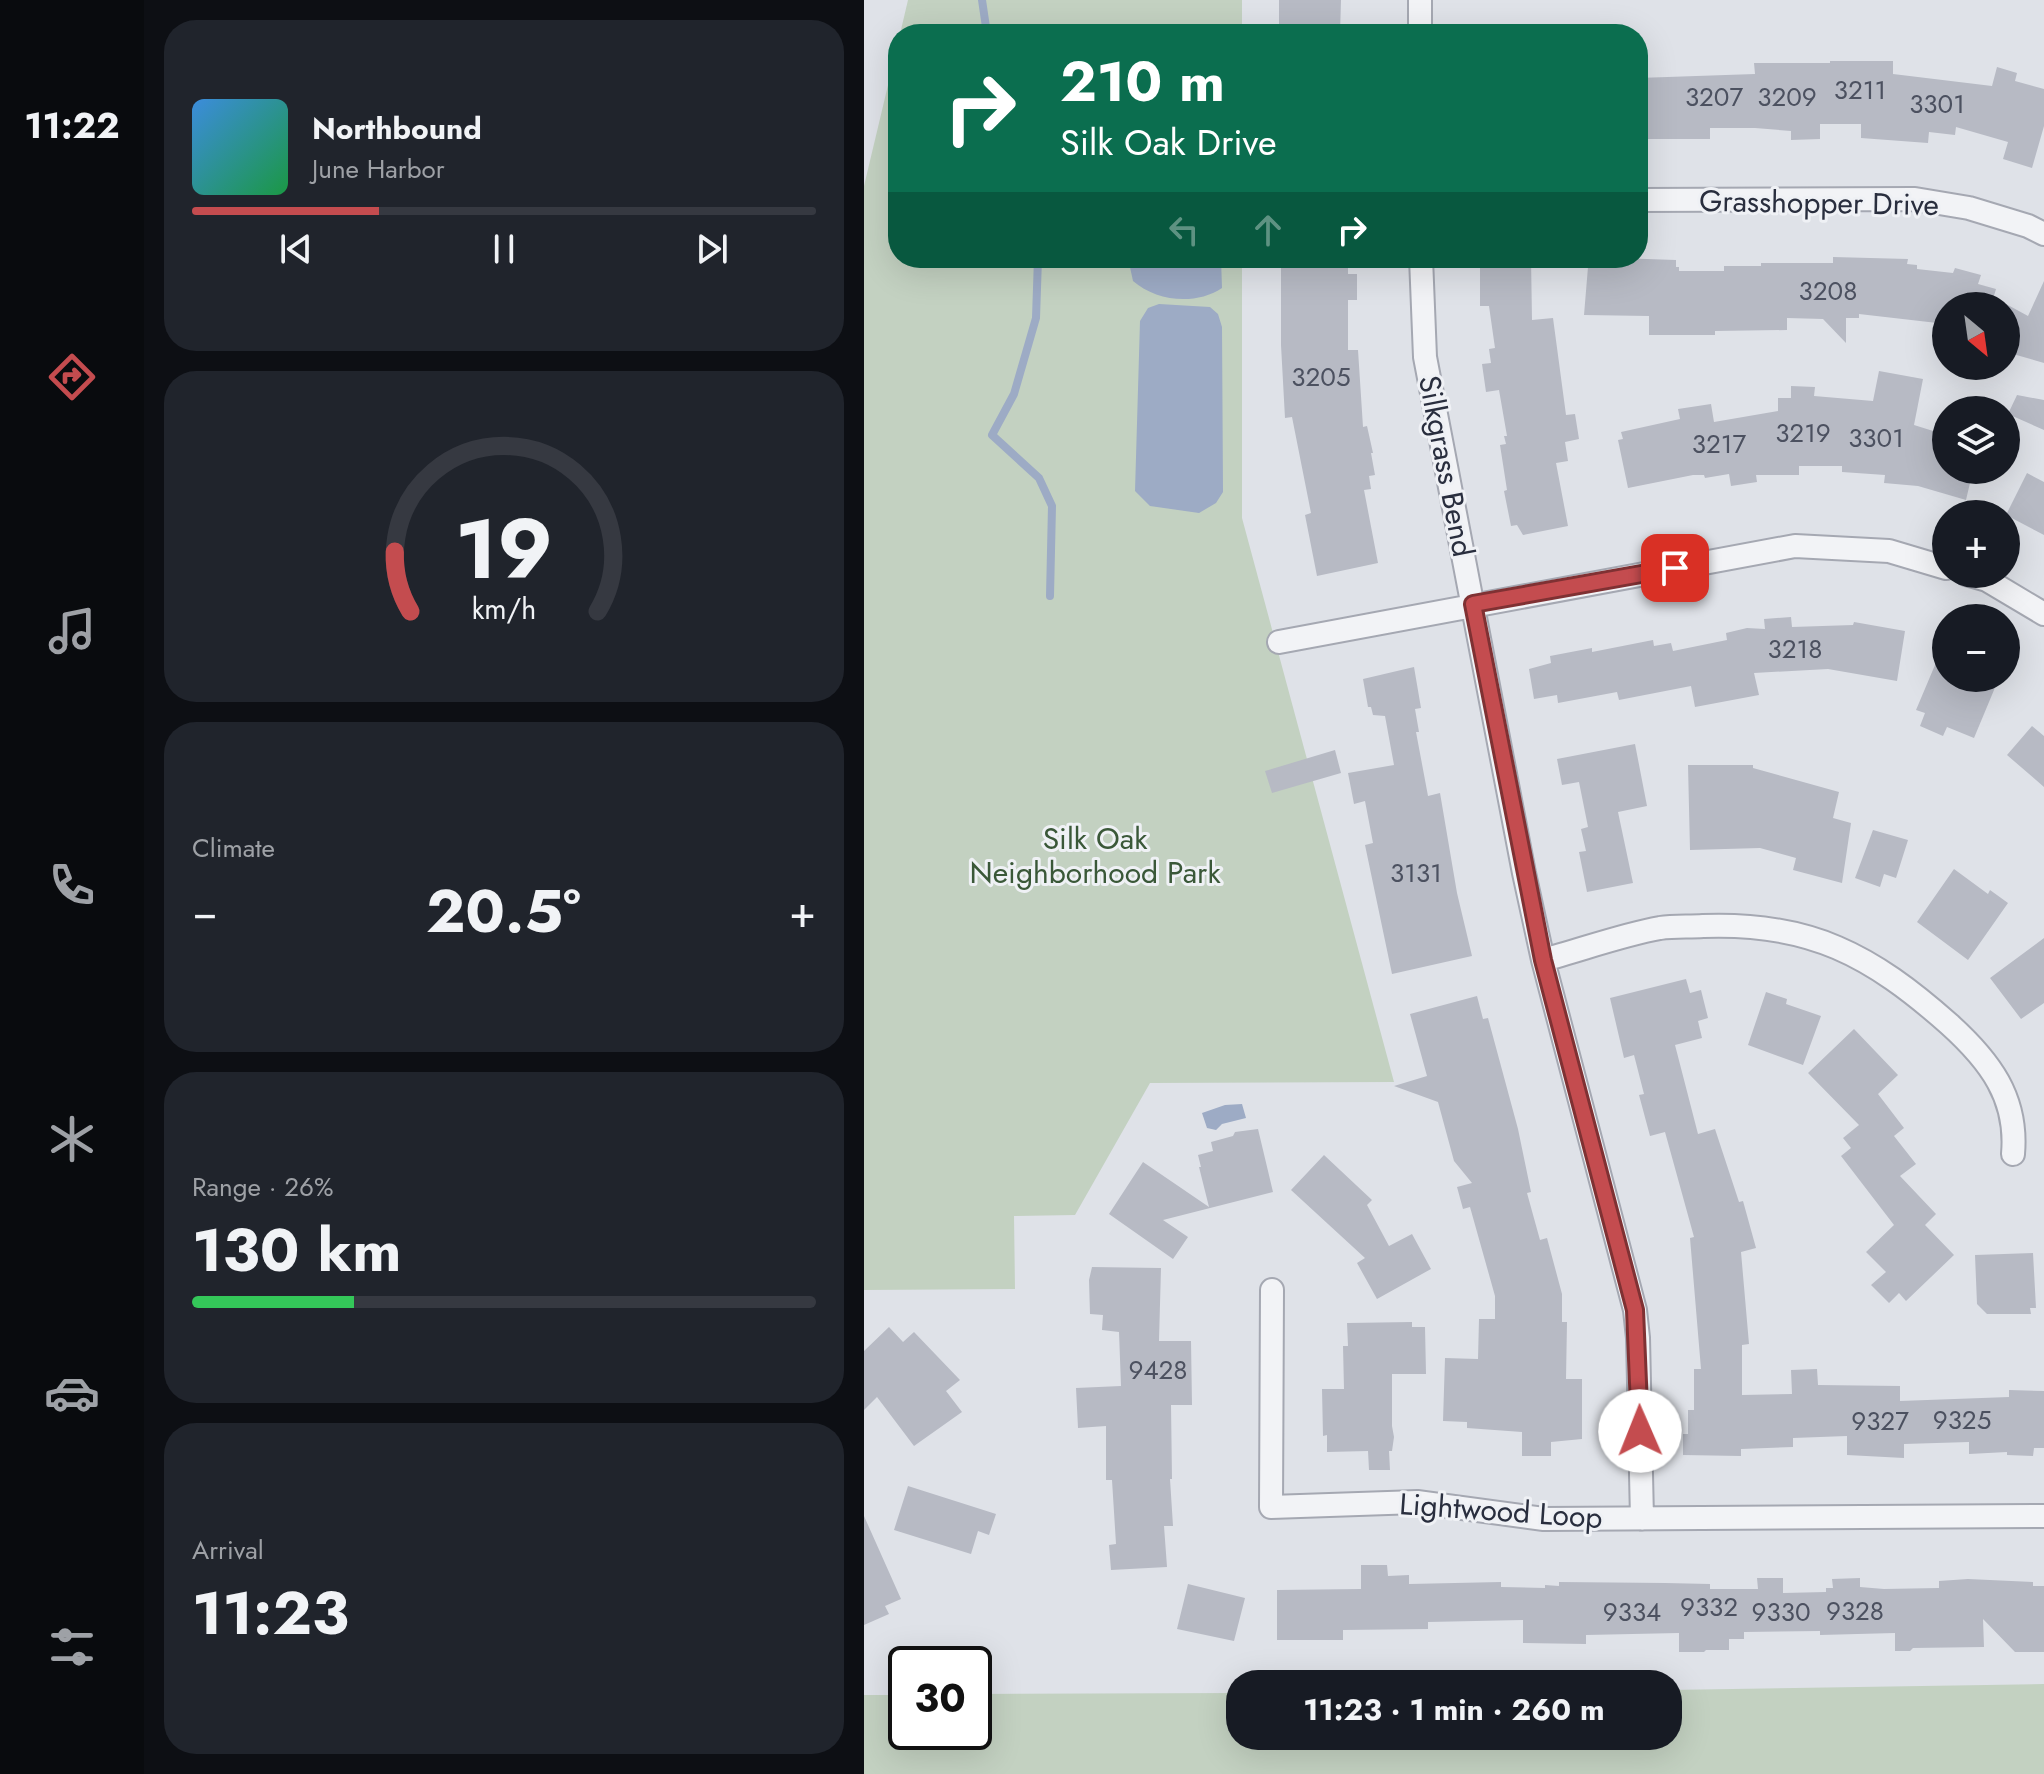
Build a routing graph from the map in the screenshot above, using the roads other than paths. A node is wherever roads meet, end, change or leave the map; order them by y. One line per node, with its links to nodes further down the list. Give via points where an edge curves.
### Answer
1 (1420, 0): 2 (street)
2 (1420, 24)
3 (1648, 200): 4 (street, Grasshopper Drive, via 1915,199 1969,208)
4 (2044, 234)
5 (1421, 268): 8 (street, Silkgrass Bend, via 1425,357)
6 (1932, 564): 8 (street, via 1889,551 1795,546)
7 (2000, 588): 9 (street)
8 (1473, 604): 10 (street); 11 (street, Silkgrass Bend)
9 (2044, 614)
10 (1279, 642)
11 (1543, 960): 12 (street, via 1661,928 1762,926 1831,943 1913,993 1980,1056 2012,1110); 15 (street, Silkgrass Bend, via 1635,1310)
12 (2013, 1154)
13 (1272, 1290): 15 (street, Lightwood Loop, via 1271,1507 1417,1502 1544,1519)
14 (2044, 1516): 15 (street, Lightwood Loop)
15 (1642, 1519)

